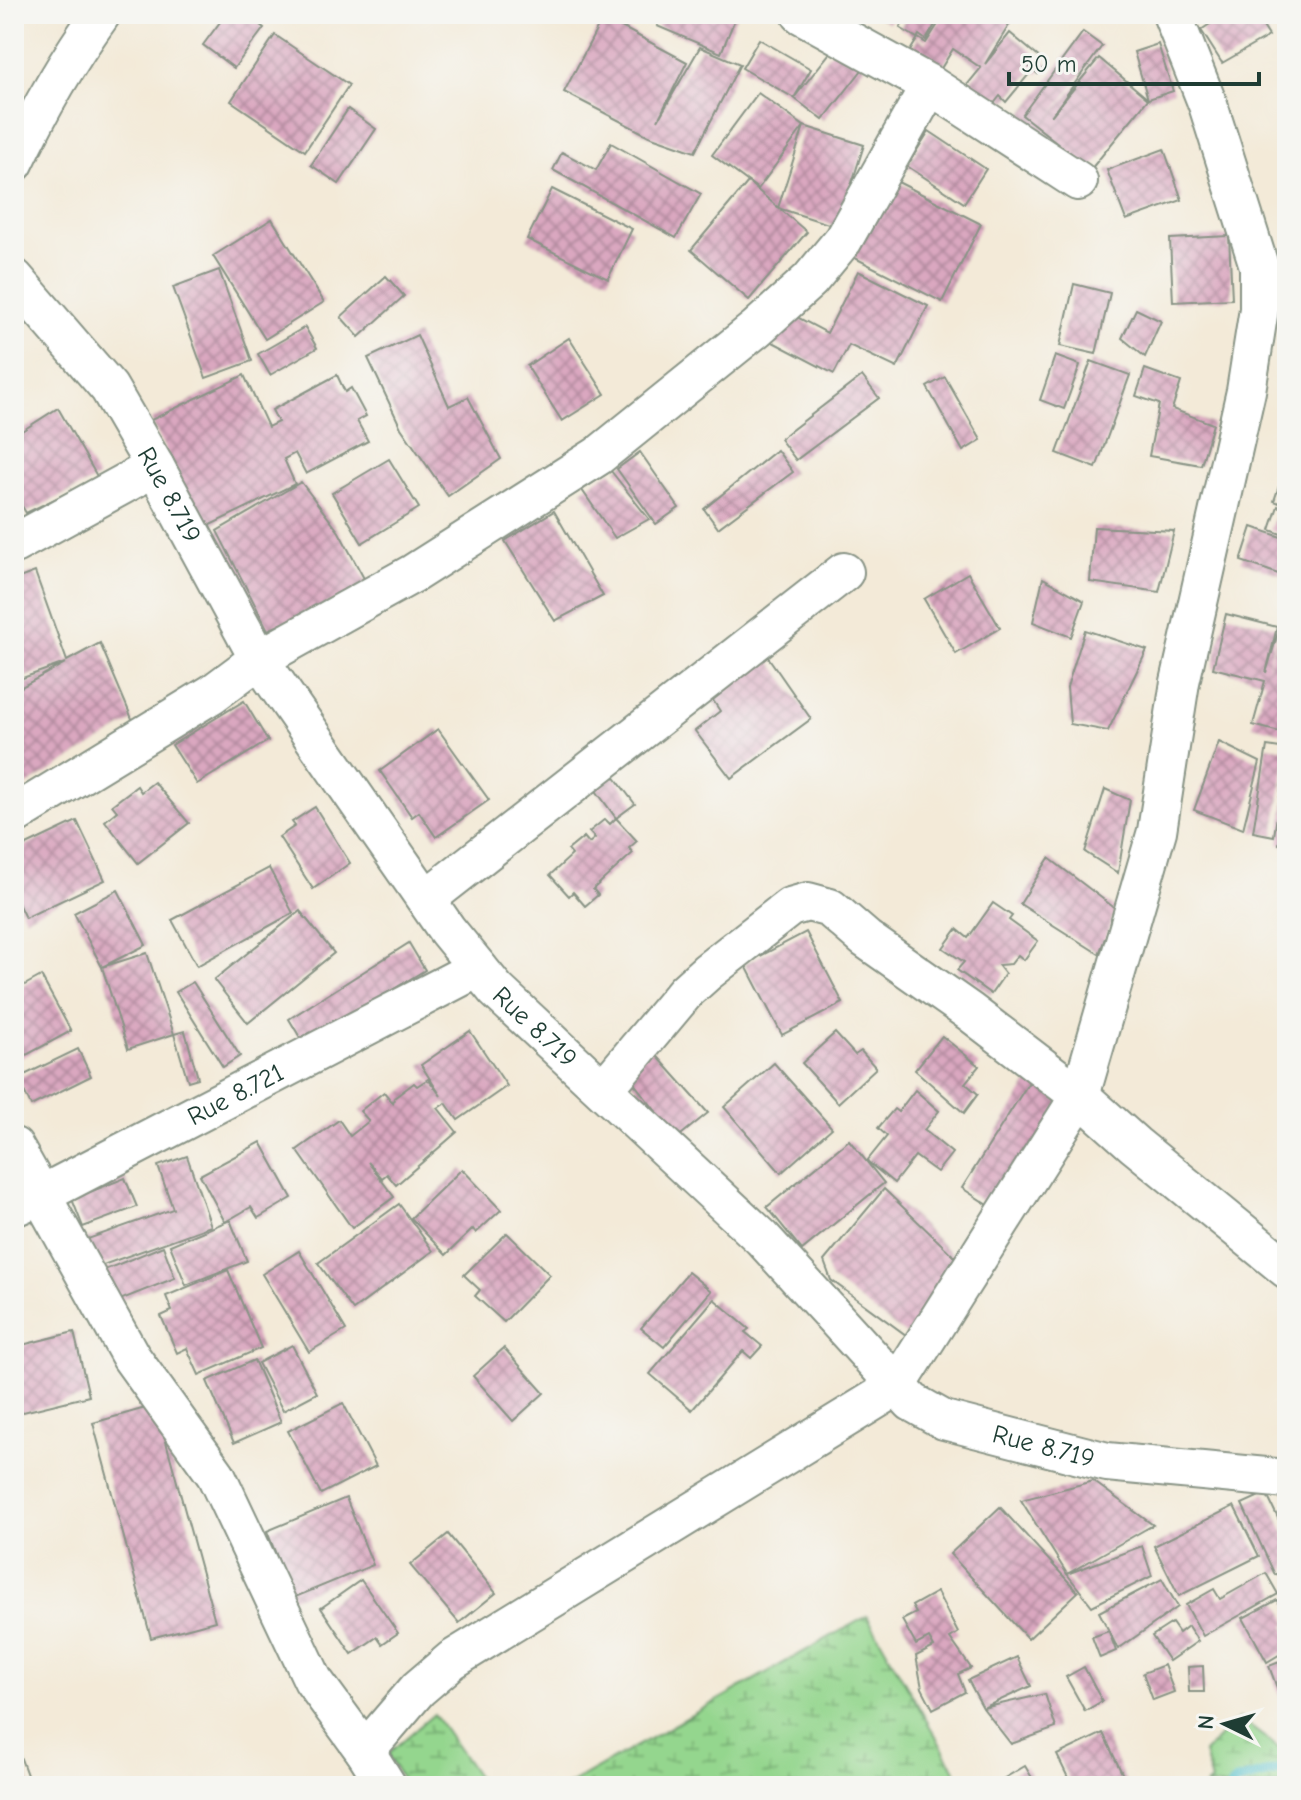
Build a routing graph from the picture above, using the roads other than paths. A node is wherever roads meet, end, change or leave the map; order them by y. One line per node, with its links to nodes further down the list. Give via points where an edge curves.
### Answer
1 (101, 14): 5 (street, via 69,58)
2 (801, 14): 4 (street)
3 (1172, 14): 16 (street, via 1208,105 1259,266 1259,309 1246,391 1180,682 1157,831)
4 (930, 85): 6 (street); 11 (street, via 843,240 810,280 757,328 598,456 414,573)
5 (14, 163)
6 (1078, 181)
7 (18, 290): 8 (street, Rue 8.719, via 109,388)
8 (155, 467): 9 (street); 11 (street, Rue 8.719)
9 (14, 544)
10 (844, 572): 13 (street)
11 (259, 659): 12 (street, via 212,694); 13 (street, Rue 8.719)
12 (14, 815)
13 (426, 899): 14 (street, Rue 8.719)
14 (478, 968): 15 (street, Rue 8.719); 18 (street, Rue 8.721)
15 (604, 1089): 16 (street, via 696,982 790,907 808,902 830,908); 20 (street, Rue 8.719, via 762,1238)
16 (1080, 1096): 19 (street); 20 (street)
17 (14, 1147): 18 (street)
18 (27, 1201): 22 (street, via 216,1475 313,1680)
19 (1287, 1269)
20 (896, 1387): 21 (street, Rue 8.719, via 944,1420 1107,1462); 22 (street, via 452,1660 418,1689)
21 (1287, 1479)
22 (365, 1751): 23 (street)
23 (387, 1786)

